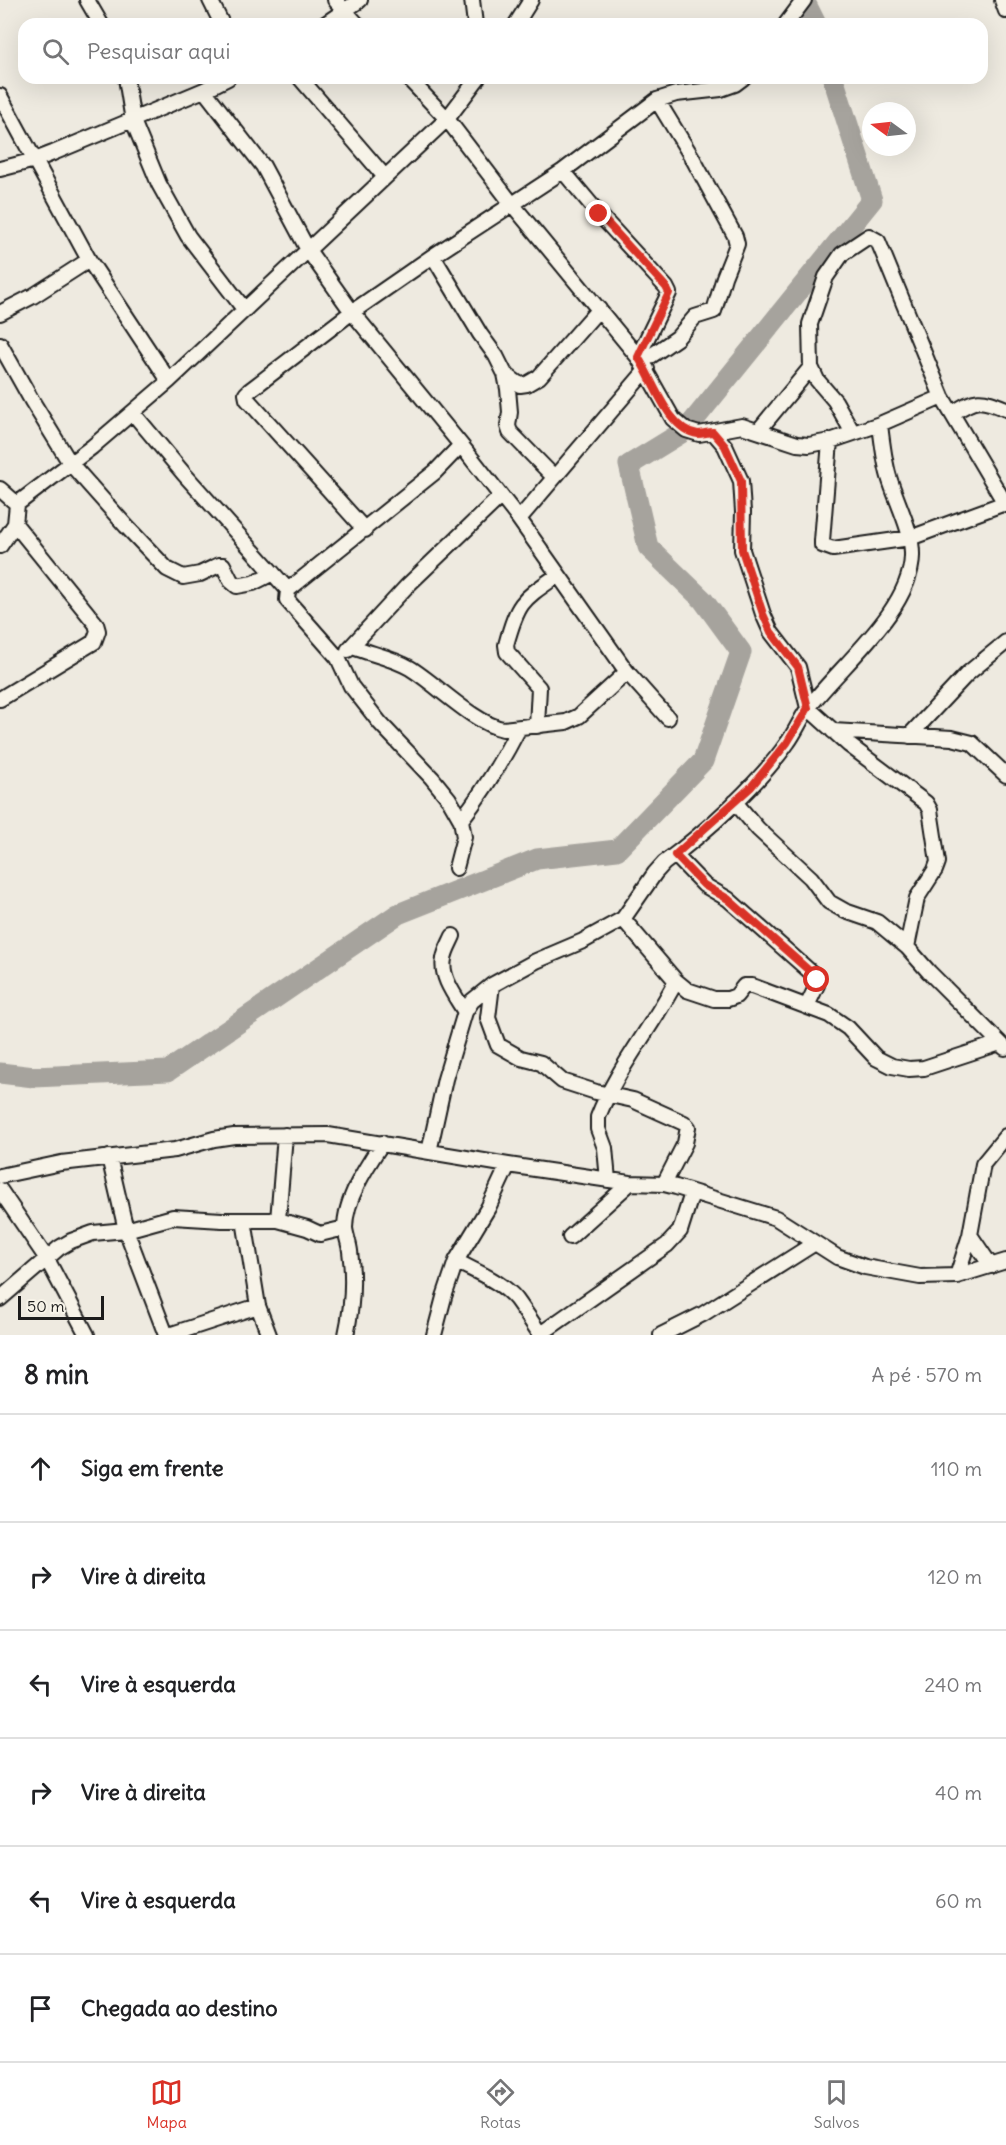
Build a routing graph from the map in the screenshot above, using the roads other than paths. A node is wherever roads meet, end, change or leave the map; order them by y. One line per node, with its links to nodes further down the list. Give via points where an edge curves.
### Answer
1 (87, 0): 11 (street)
2 (210, 0): 12 (street)
3 (335, 0): 10 (street)
4 (360, 0): 10 (street)
5 (472, 0): 15 (street)
6 (531, 0): 16 (street)
7 (804, 0): 17 (street)
8 (1002, 0): 9 (street)
9 (1006, 11)
10 (345, 12): 13 (street); 14 (street)
11 (98, 18)
12 (219, 18)
13 (335, 18)
14 (351, 18)
15 (474, 18)
16 (520, 18)
17 (790, 18)
18 (127, 84): 28 (street)
19 (216, 84): 24 (street)
20 (305, 84): 32 (street)
21 (414, 84): 27 (street)
22 (473, 84): 27 (street)
23 (735, 84): 26 (street)
24 (204, 90): 28 (street); 34 (street, via 263,166)
25 (0, 96): 29 (street)
26 (657, 100): 31 (street); 42 (street, via 737,244 714,311 695,316)
27 (447, 119): 32 (street); 33 (street)
28 (133, 121): 29 (street); 37 (street, via 159,183 188,236)
29 (35, 160): 30 (street); 36 (street)
30 (0, 169)
31 (562, 171): 33 (street); 41 (street, via 669,293)
32 (385, 177): 34 (street)
33 (512, 204): 35 (street); 38 (street)
34 (308, 250): 37 (street); 39 (street)
35 (433, 256): 39 (street); 46 (street)
36 (89, 260): 40 (street); 47 (street)
37 (244, 309): 47 (street)
38 (599, 309): 44 (street); 46 (street, via 540,377 520,385)
39 (352, 312): 57 (street); 66 (street, via 246,394)
40 (0, 313)
41 (646, 342): 42 (street); 44 (street)
42 (671, 342): 44 (street)
43 (0, 344): 58 (street)
44 (642, 362): 54 (street, via 673,419 686,430 699,434); 59 (street)
45 (811, 368): 48 (street, via 810,324 826,277 842,254 869,236 878,241); 53 (street); 55 (street)
46 (505, 374): 59 (street, via 510,432)
47 (169, 381): 50 (street)
48 (942, 397): 51 (street); 52 (street)
49 (1006, 409): 51 (street, via 977,400)
50 (133, 413): 58 (street); 69 (street)
51 (953, 413): 63 (street)
52 (880, 424): 55 (street); 67 (street, via 889,477)
53 (759, 430): 54 (street, via 742,426); 56 (street, via 797,444)
54 (713, 432): 77 (street, via 725,446 741,481 742,550 763,614 771,632 798,667)
55 (853, 433): 56 (street)
56 (830, 441): 67 (street, via 822,545 832,549)
57 (461, 445): 61 (street); 66 (street)
58 (70, 463): 62 (street); 69 (street, via 176,575 200,574 223,565 237,586)
59 (554, 477): 64 (street)
60 (0, 489): 62 (street)
61 (501, 496): 64 (street); 73 (street, via 407,586)
62 (17, 504): 65 (street)
63 (1006, 504): 67 (street)
64 (519, 519): 70 (street)
65 (15, 524): 68 (street); 76 (street, via 98,631 94,642)
66 (365, 530): 71 (street)
67 (910, 538): 77 (street, via 912,555 900,597 869,640)
68 (0, 546)
69 (273, 573): 71 (street)
70 (558, 575): 75 (street); 79 (street, via 520,604 506,645 507,652 539,688)
71 (288, 590): 74 (street, via 287,600)
72 (1006, 642): 82 (street, via 966,674)
73 (353, 646): 74 (street); 80 (street, via 410,668 495,728)
74 (338, 658): 85 (street, via 351,686 432,778)
75 (627, 672): 78 (street); 79 (street, via 579,716)
76 (0, 699)
77 (808, 708): 81 (street); 84 (street, via 787,743)
78 (668, 718)
79 (537, 726): 80 (street)
80 (519, 728): 85 (street, via 495,773)
81 (833, 731): 82 (street); 90 (street, via 930,810 938,862 918,898)
82 (909, 736): 83 (street, via 972,743)
83 (1006, 775)
84 (735, 802): 86 (street); 90 (street, via 811,878 829,902 877,922)
85 (461, 820): 87 (street, via 464,837)
86 (675, 855): 88 (street, via 654,873); 93 (street, via 704,885 728,899 814,975 817,985)
87 (456, 868)
88 (623, 919): 91 (street); 92 (street)
89 (453, 936): 94 (street, via 444,968)
90 (907, 948): 95 (street)
91 (676, 981): 93 (street, via 695,994 714,999 728,999 744,986 752,986); 96 (street, via 631,1052)
92 (492, 985): 94 (street); 96 (street, via 488,1018 498,1045 541,1064 562,1081)
93 (807, 1006): 95 (street, via 848,1028 876,1058 892,1066 924,1068)
94 (465, 1012): 100 (street)
95 (1003, 1046)
96 (609, 1096): 104 (street, via 598,1117); 106 (street, via 633,1100 688,1127 685,1143)
97 (285, 1135): 99 (street, via 328,1135); 101 (street, via 214,1138 175,1150); 110 (street)
98 (1006, 1136): 113 (street, via 983,1164)
99 (382, 1143): 100 (street); 111 (street, via 356,1185)
100 (429, 1152): 102 (street)
101 (109, 1157): 103 (street); 112 (street)
102 (508, 1165): 104 (street); 117 (street)
103 (0, 1176)
104 (608, 1179): 105 (street)
105 (630, 1183): 106 (street); 114 (street)
106 (664, 1184): 108 (street)
107 (0, 1190): 116 (street)
108 (692, 1193): 115 (street, via 776,1218); 123 (street, via 680,1231 667,1245)
109 (244, 1220): 110 (street); 112 (street, via 172,1217); 122 (street)
110 (278, 1220): 111 (street, via 320,1234)
111 (345, 1228): 127 (street, via 351,1288)
112 (126, 1230): 116 (street, via 93,1233 71,1241); 125 (street)
113 (970, 1235): 119 (street); 120 (street)
114 (570, 1237)
115 (815, 1243): 120 (street, via 837,1257 865,1267 920,1277); 129 (street, via 703,1314)
116 (47, 1259): 121 (street); 124 (street)
117 (456, 1262): 123 (street, via 506,1290); 128 (street)
118 (1006, 1262): 119 (street)
119 (991, 1266): 120 (street)
120 (957, 1276)
121 (0, 1299)
122 (258, 1306): 125 (street); 126 (street)
123 (539, 1334)
124 (87, 1335)
125 (168, 1335)
126 (269, 1335)
127 (346, 1335)
128 (434, 1335)
129 (661, 1335)

